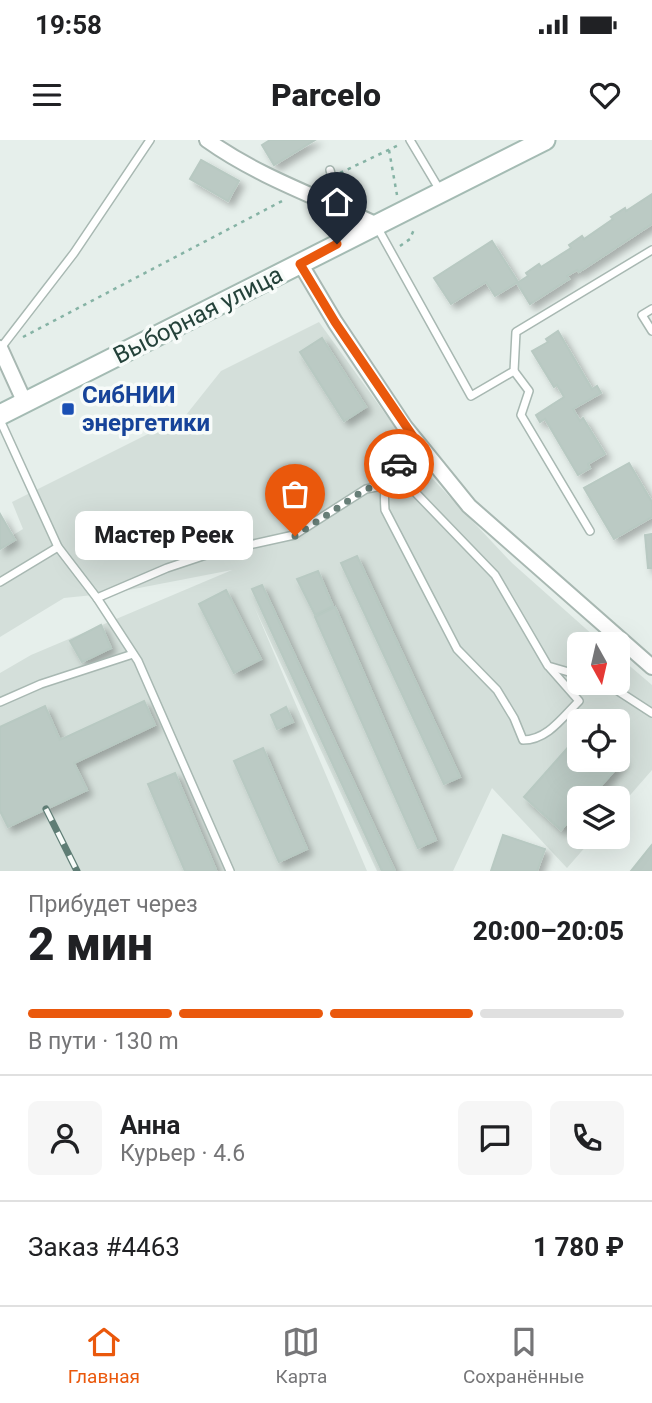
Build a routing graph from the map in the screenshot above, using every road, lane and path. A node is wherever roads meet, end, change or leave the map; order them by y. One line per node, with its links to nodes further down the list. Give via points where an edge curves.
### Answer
1 (150, 140): 18 (lane, via 74,253)
2 (207, 140): 7 (street, via 233,159)
3 (410, 140): 5 (path); 8 (lane)
4 (545, 140): 8 (main road, Выборная улица)
5 (389, 150): 6 (path); 9 (path)
6 (330, 174): 10 (lane)
7 (300, 192): 10 (street); 18 (path)
8 (442, 193): 11 (main road, Выборная улица)
9 (397, 198)
10 (341, 208): 11 (street)
11 (375, 224): 14 (lane); 15 (main road, Выборная улица)
12 (415, 228): 14 (path, via 410,239)
13 (652, 250): 19 (lane, via 516,332)
14 (391, 253): 19 (lane, via 471,396)
15 (300, 264): 20 (main road, Выборная улица); 23 (street)
16 (652, 309): 17 (lane, via 642,316)
17 (652, 331)
18 (0, 348): 20 (street)
19 (514, 371): 25 (lane, via 528,390 521,415)
20 (25, 402): 21 (main road, Выборная улица)
21 (0, 415)
22 (0, 420): 26 (lane)
23 (421, 448): 24 (lane, via 387,474); 31 (street, via 469,506)
24 (383, 485): 28 (lane, via 366,489 295,536 209,554); 30 (lane, via 413,490 495,575); 30 (lane, via 385,510 457,649 496,690 523,740 536,740 579,701)
25 (590, 531)
26 (58, 547): 27 (lane); 28 (lane)
27 (0, 582)
28 (97, 598): 29 (lane)
29 (133, 654): 34 (lane); 36 (lane)
30 (548, 666): 32 (lane)
31 (652, 667)
32 (567, 672)
33 (623, 695): 35 (lane)
34 (0, 702)
35 (652, 713)
36 (230, 871)

